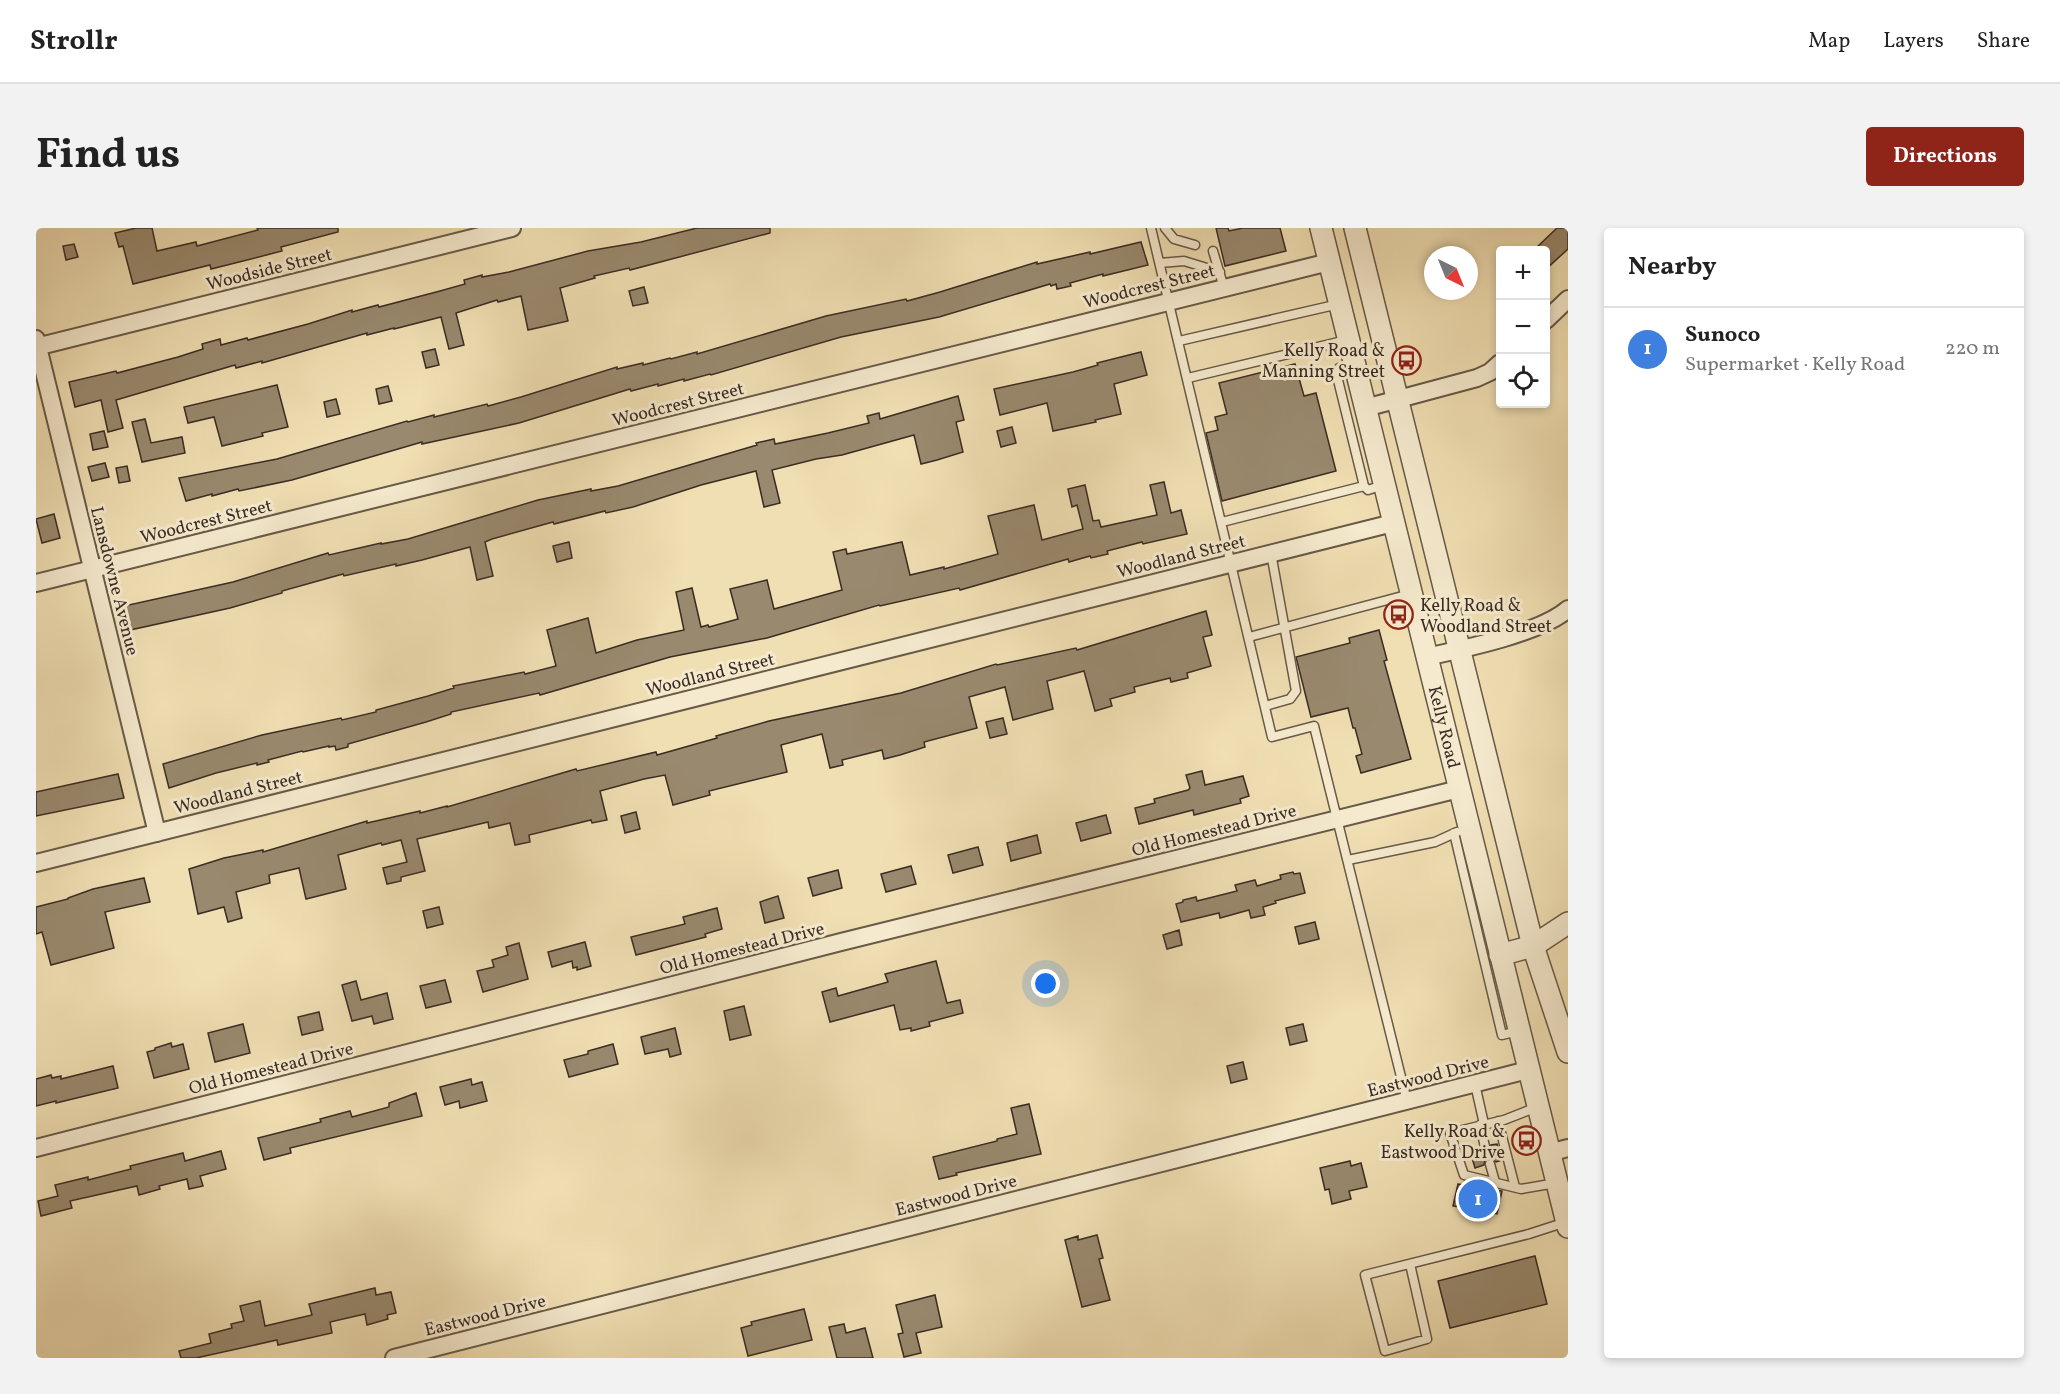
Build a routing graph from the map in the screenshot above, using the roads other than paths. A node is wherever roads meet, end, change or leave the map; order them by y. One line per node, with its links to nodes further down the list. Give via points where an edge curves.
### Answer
1 (512, 228): 17 (street, Woodside Street)
2 (1151, 228): 9 (lane)
3 (1165, 228): 6 (lane, via 1174,239)
4 (1321, 228): 8 (street, Kelly Road)
5 (1355, 228): 21 (street, Kelly Road)
6 (1196, 245)
7 (1213, 251): 10 (lane)
8 (1329, 262): 10 (street, Woodcrest Street); 13 (street, Kelly Road)
9 (1160, 263): 10 (lane, via 1184,261); 12 (lane)
10 (1222, 280): 12 (street, Woodcrest Street)
11 (1568, 298): 14 (street)
12 (1170, 302): 16 (lane); 28 (street, Woodcrest Street)
13 (1339, 304): 15 (street, Kelly Road); 16 (lane)
14 (1550, 315)
15 (1348, 340): 18 (street, Kelly Road); 20 (lane)
16 (1179, 341): 20 (lane)
17 (37, 344): 28 (street, Lansdowne Avenue)
18 (1354, 363): 22 (street, Kelly Road); 23 (lane, via 1336,372)
19 (1496, 367): 21 (street, via 1477,378)
20 (1188, 378): 24 (lane)
21 (1397, 400): 22 (street); 34 (street, Kelly Road)
22 (1365, 408): 23 (street, Kelly Road)
23 (1374, 485): 24 (lane); 25 (street, Kelly Road)
24 (1222, 522): 27 (lane)
25 (1393, 523): 26 (street, Woodland Street); 30 (street, Kelly Road)
26 (1271, 553): 27 (street, Woodland Street); 32 (lane)
27 (1232, 563): 33 (lane); 40 (street, Woodland Street)
28 (92, 569): 29 (street, Woodcrest Street); 40 (street, Lansdowne Avenue)
29 (36, 583)
30 (1411, 594): 32 (lane); 35 (street, Kelly Road)
31 (1568, 609): 34 (street, via 1542,625)
32 (1285, 627): 33 (lane); 36 (lane, via 1296,691 1290,699)
33 (1249, 637): 36 (lane)
34 (1459, 650): 35 (street); 44 (street, Kelly Road)
35 (1426, 657): 37 (street, Kelly Road)
36 (1265, 706): 38 (lane, via 1272,737 1314,726)
37 (1459, 789): 38 (street, Old Homestead Drive); 39 (street, Kelly Road)
38 (1338, 819): 41 (lane); 55 (street, Old Homestead Drive)
39 (1461, 830): 41 (lane, via 1435,842); 45 (street, Kelly Road); 46 (lane, via 1502,1035)
40 (157, 833): 42 (street, Woodland Street)
41 (1348, 860): 50 (lane)
42 (36, 863)
43 (1568, 923): 44 (street)
44 (1533, 946): 45 (street); 47 (street, Kelly Road)
45 (1500, 956): 46 (street, Kelly Road)
46 (1519, 1030): 48 (street, Kelly Road)
47 (1568, 1052)
48 (1528, 1070): 49 (street, Eastwood Drive); 51 (street, Kelly Road)
49 (1475, 1084): 50 (street, Eastwood Drive); 53 (lane)
50 (1407, 1101): 63 (street, Eastwood Drive)
51 (1538, 1106): 52 (lane); 56 (street, Kelly Road)
52 (1498, 1121): 53 (lane); 60 (lane)
53 (1482, 1125): 54 (lane); 58 (lane, via 1450,1133 1464,1175)
54 (1485, 1147)
55 (36, 1148)
56 (1558, 1150): 59 (street, Kelly Road)
57 (1490, 1164): 58 (lane)
58 (1495, 1182): 60 (lane)
59 (1557, 1183): 60 (lane); 61 (street, Kelly Road)
60 (1515, 1187)
61 (1567, 1224): 62 (lane)
62 (1410, 1264): 62 (lane, via 1365,1275 1385,1351 1427,1340)
63 (394, 1358)

